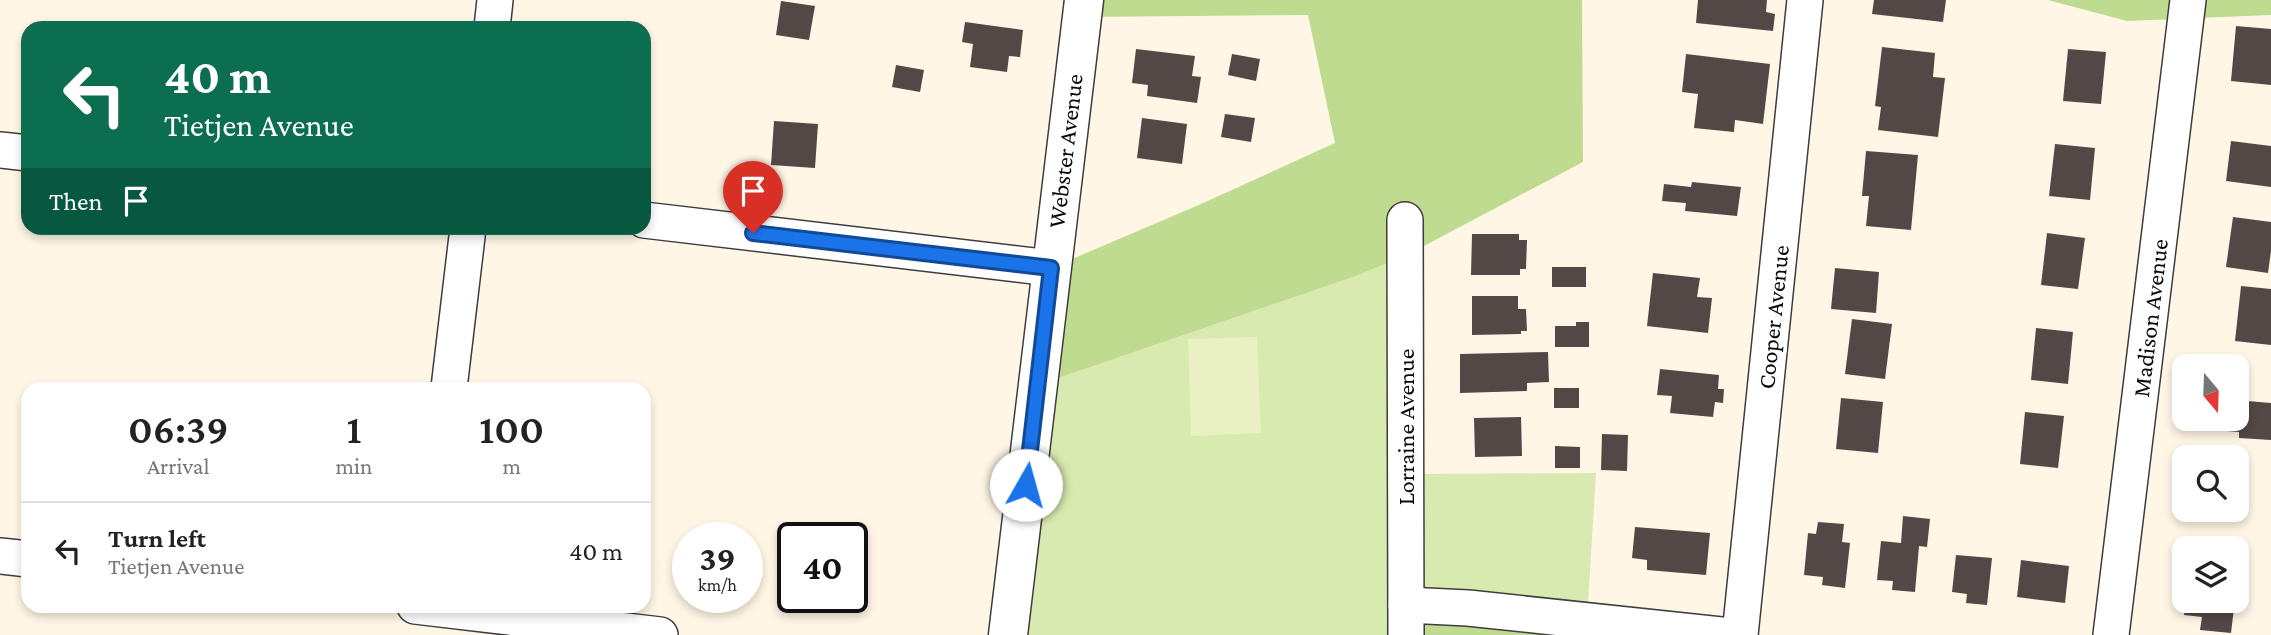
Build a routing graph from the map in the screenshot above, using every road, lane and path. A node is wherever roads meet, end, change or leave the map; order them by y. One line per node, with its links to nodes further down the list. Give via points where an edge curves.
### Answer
1 (495, 0): 5 (street)
2 (1084, 0): 11 (street, Webster Avenue)
3 (1805, 0): 22 (street, Cooper Avenue)
4 (2188, 0): 23 (street, Madison Avenue)
5 (493, 21)
6 (0, 150): 7 (street)
7 (21, 152)
8 (1405, 220): 17 (street, Lorraine Avenue)
9 (651, 221): 11 (street)
10 (467, 235): 12 (street)
11 (1051, 268): 20 (street, Webster Avenue)
12 (450, 382)
13 (0, 556): 14 (street)
14 (21, 558)
15 (422, 613): 18 (street)
16 (480, 613): 19 (street)
17 (1406, 620): 21 (street, via 1468,608)
18 (420, 635)
19 (660, 635)
20 (1008, 635)
21 (1721, 635)
22 (1740, 635)
23 (2111, 635)

